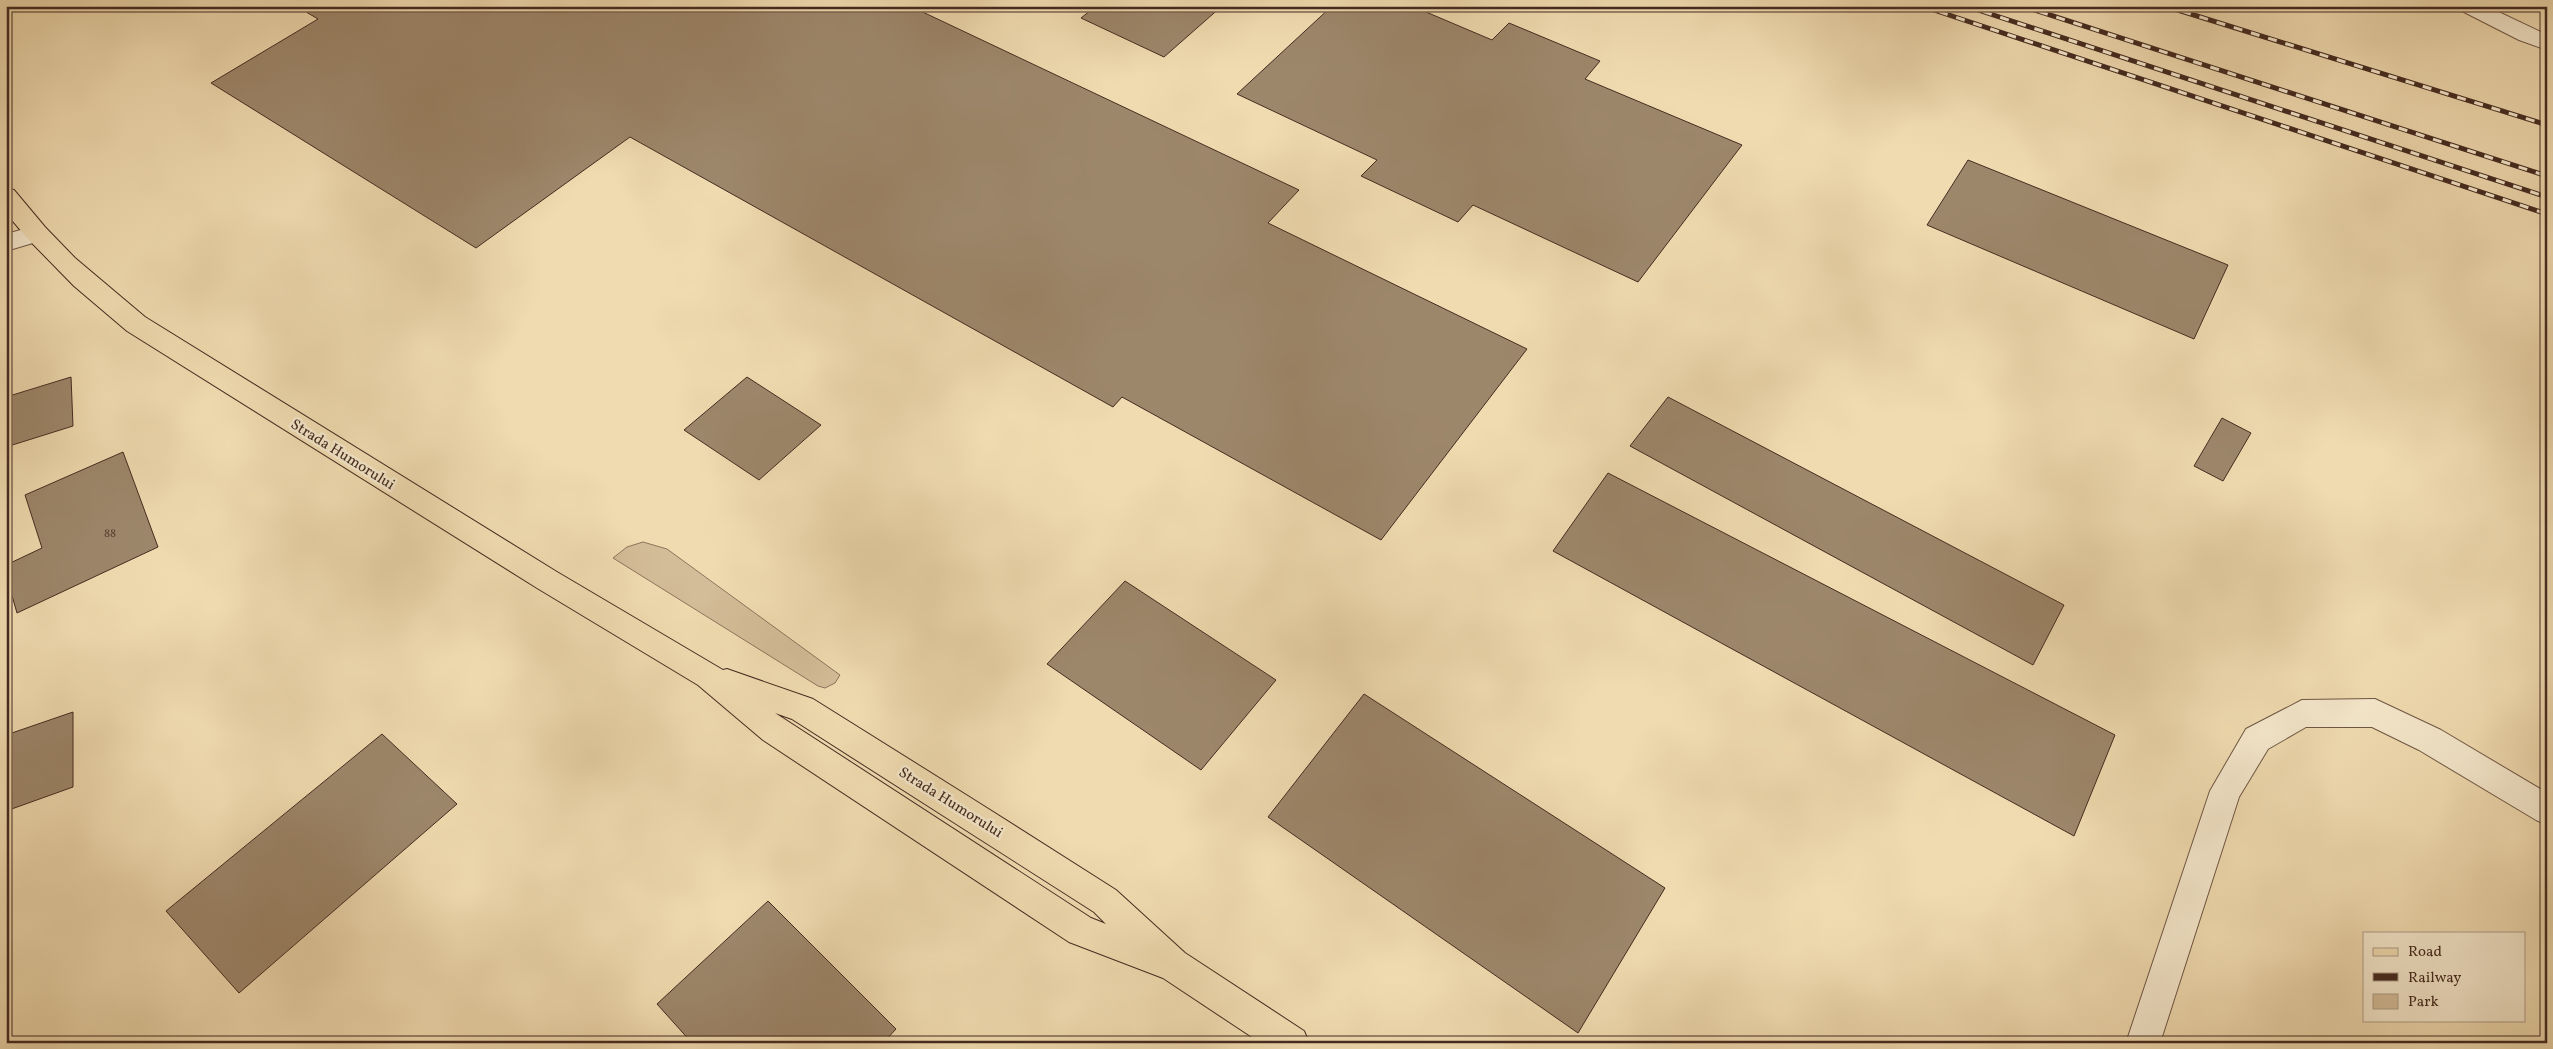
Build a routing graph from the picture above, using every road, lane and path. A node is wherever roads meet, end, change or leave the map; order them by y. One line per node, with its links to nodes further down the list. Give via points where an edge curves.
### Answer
1 (2469, 6): 2 (street)
2 (2547, 42)
3 (6, 196): 4 (main road, Strada Humorului)
4 (35, 234): 5 (street); 7 (main road, Strada Humorului, via 85,284 136,324 530,570 708,676 774,730 1081,931 1173,965)
5 (6, 243)
6 (2547, 810): 8 (street, via 2430,740 2375,714 2302,714 2257,739 2226,791)
7 (1292, 1043)
8 (2144, 1043)

